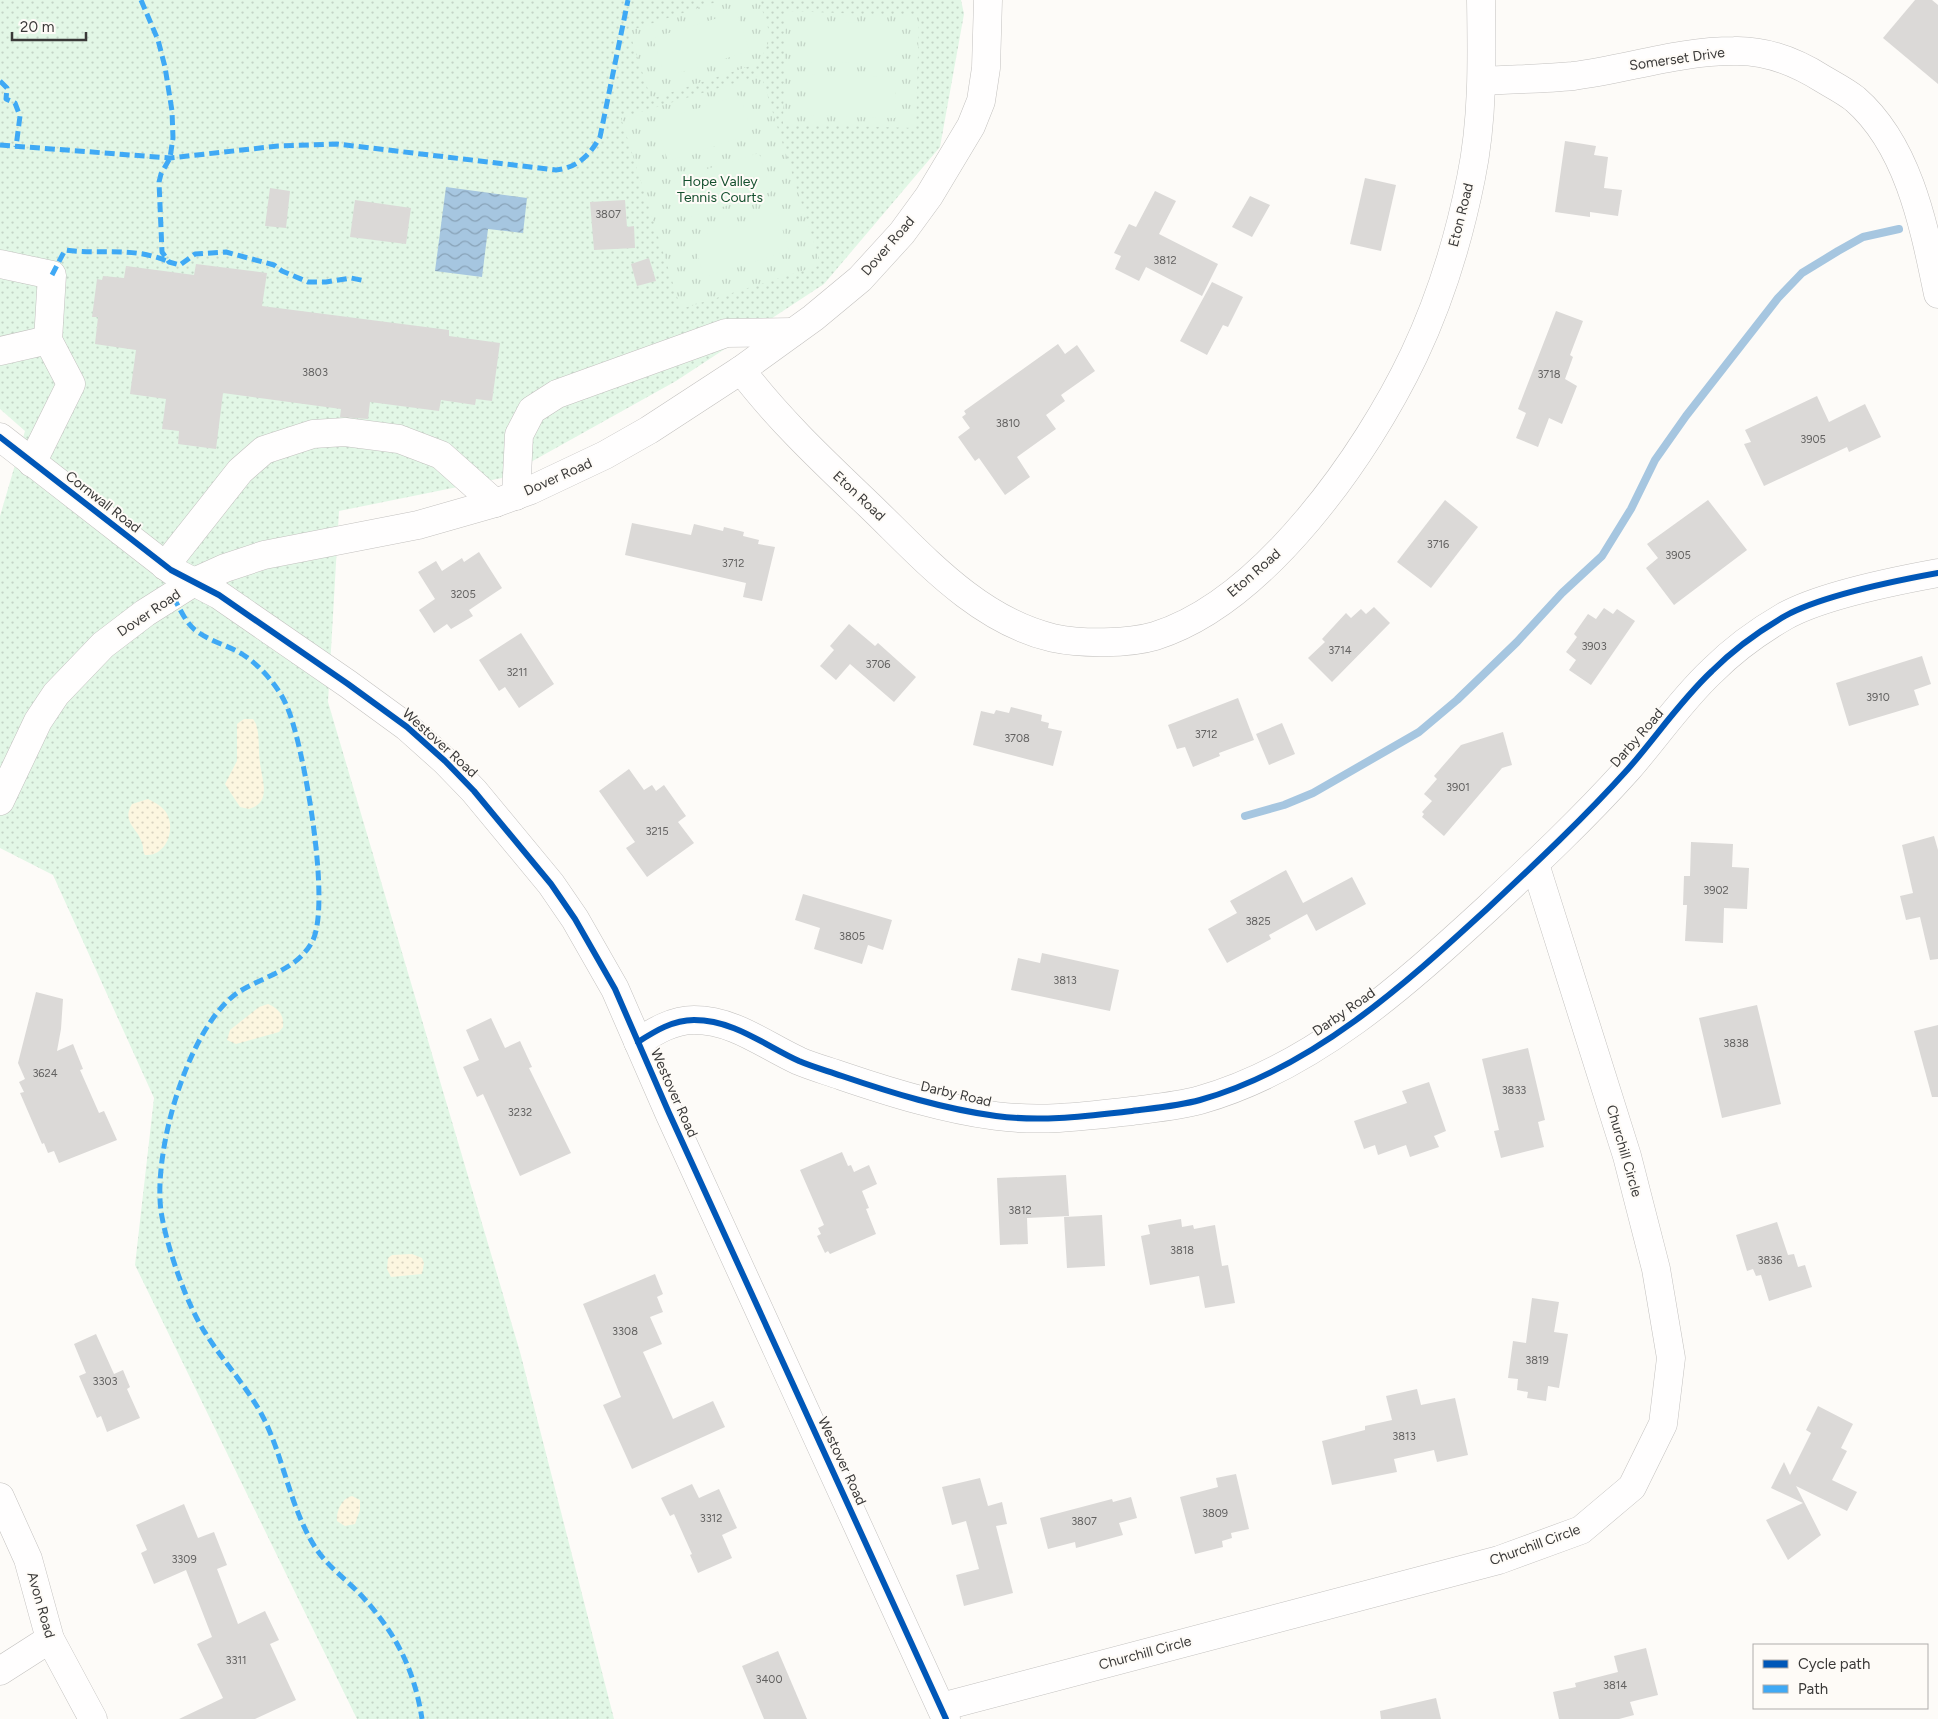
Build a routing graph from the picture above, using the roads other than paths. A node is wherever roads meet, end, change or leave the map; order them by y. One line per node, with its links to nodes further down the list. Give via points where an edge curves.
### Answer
1 (988, 0): 6 (street, Dover Road, via 986,68 972,126 902,233 860,279)
2 (1481, 0): 3 (street, Eton Road)
3 (1482, 80): 5 (street, Somerset Drive, via 1572,76 1637,63 1735,50 1784,59 1806,68 1854,99 1886,136 1917,207); 9 (street, Eton Road, via 1478,142 1453,250 1431,315 1382,413 1315,511 1286,545 1226,598 1174,629 1152,637 1124,641 1054,638 1005,619 973,601 944,578 820,459 762,398)
4 (0, 264): 7 (street, via 52,275)
5 (1938, 294)
6 (793, 332): 9 (street, Dover Road); 12 (street, via 726,333 557,394 532,410 519,434)
7 (48, 340): 8 (street); 11 (street, via 71,384)
8 (0, 351)
9 (741, 370): 12 (street, Dover Road, via 606,456)
10 (0, 437): 11 (street, Cornwall Road)
11 (32, 463): 13 (street, Cornwall Road)
12 (505, 499): 13 (street, via 441,455 408,442 345,432 313,434 264,450 240,471); 15 (street, Dover Road, via 418,525 264,555)
13 (165, 566): 15 (street, Cornwall Road)
14 (1938, 573): 17 (street, Darby Road, via 1852,592 1798,610 1728,655 1628,768)
15 (194, 582): 16 (street, Dover Road, via 103,645 56,694 38,721); 18 (street, Westover Road, via 219,595 408,727 474,791 551,884 575,919 615,989)
16 (0, 801)
17 (1535, 864): 18 (street, Darby Road, via 1435,956 1356,1021 1270,1072 1200,1100 1170,1106 1066,1119 995,1116 865,1084 799,1061 744,1031 720,1023 694,1020 673,1023); 22 (street, Churchill Circle, via 1627,1156 1656,1269 1671,1358 1663,1424 1632,1487 1582,1530 1499,1560)
18 (638, 1042): 22 (street, Westover Road)
19 (0, 1497): 20 (street, Avon Road, via 28,1560)
20 (50, 1639): 21 (street); 23 (street, Avon Road)
21 (0, 1671)
22 (944, 1713)
23 (89, 1716)

